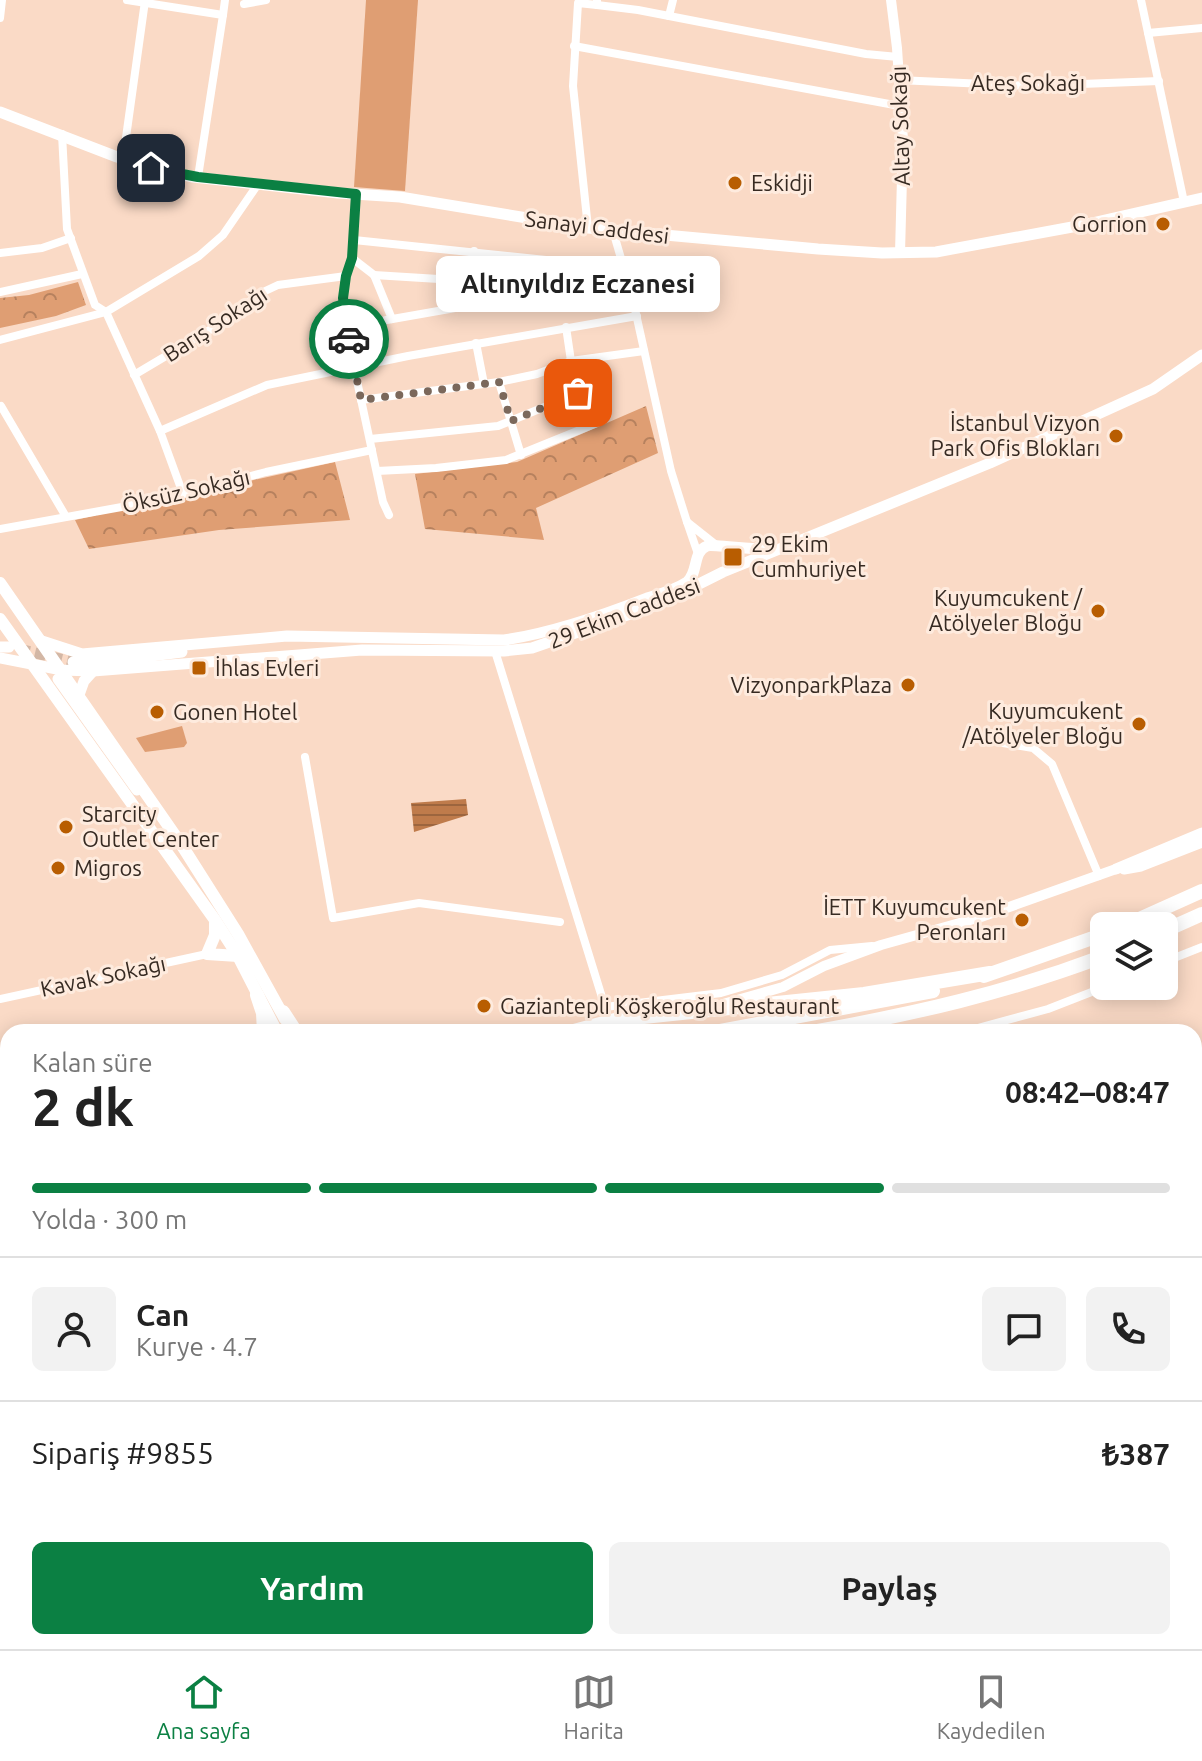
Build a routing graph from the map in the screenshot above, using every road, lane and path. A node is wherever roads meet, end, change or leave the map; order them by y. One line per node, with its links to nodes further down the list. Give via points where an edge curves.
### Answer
1 (2, 0): 15 (street)
2 (127, 0): 9 (street)
3 (225, 0): 13 (street)
4 (266, 0): 11 (street)
5 (673, 0): 14 (street)
6 (891, 0): 19 (street, Altay Sokağı)
7 (1141, 0): 17 (street)
8 (577, 1): 10 (street); 18 (street)
9 (145, 2): 13 (street); 25 (street)
10 (597, 2): 12 (street)
11 (244, 4)
12 (638, 5): 14 (street)
13 (223, 15): 26 (street)
14 (669, 16): 19 (street)
15 (0, 18)
16 (1202, 28): 17 (street)
17 (1148, 33): 21 (street)
18 (574, 46): 22 (street); 31 (street, via 573,86)
19 (898, 57): 20 (street, Altay Sokağı)
20 (898, 80): 21 (street, Ateş Sokağı, via 1030,86); 22 (street, Altay Sokağı)
21 (1159, 81): 30 (street)
22 (900, 106): 37 (street, Altay Sokağı)
23 (0, 112): 24 (main road, Sanayi Caddesi)
24 (62, 134): 25 (main road, Sanayi Caddesi); 33 (street, via 63,192)
25 (123, 159): 26 (main road, Sanayi Caddesi)
26 (198, 177): 27 (main road, Sanayi Caddesi)
27 (258, 184): 28 (main road, Sanayi Caddesi); 47 (street, via 223,235 199,256)
28 (356, 194): 31 (main road, Sanayi Caddesi); 34 (street)
29 (1202, 198): 30 (main road, Sanayi Caddesi)
30 (1184, 202): 37 (main road, Sanayi Caddesi, via 990,244)
31 (588, 228): 32 (main road, Sanayi Caddesi)
32 (613, 231): 37 (main road, Sanayi Caddesi); 39 (street)
33 (71, 238): 36 (street); 40 (street)
34 (354, 240): 35 (street); 38 (street)
35 (474, 251): 39 (street); 44 (street)
36 (0, 253)
37 (900, 253)
38 (352, 258): 41 (street); 42 (street)
39 (623, 268): 43 (street)
40 (82, 274): 45 (street); 47 (street, via 95,305)
41 (374, 275): 44 (street); 49 (street)
42 (346, 276): 50 (street); 58 (street, Barış Sokağı, via 278,285)
43 (626, 278): 46 (street); 48 (street)
44 (471, 281): 46 (street)
45 (0, 292)
46 (473, 305): 49 (street)
47 (106, 312): 52 (street); 58 (street)
48 (637, 316): 51 (street); 54 (street)
49 (392, 319): 50 (street)
50 (347, 327): 57 (street)
51 (566, 327): 53 (street); 56 (street)
52 (0, 340)
53 (476, 343): 57 (street); 61 (street)
54 (644, 351): 56 (street); 74 (street)
55 (1202, 355): 77 (main road, 29 Ekim Caddesi, via 1153,389)
56 (571, 361): 60 (street)
57 (354, 367): 62 (street); 66 (street, via 267,385)
58 (134, 375): 66 (street)
59 (608, 381): 64 (street)
60 (499, 382): 61 (street); 64 (street)
61 (484, 384): 62 (street)
62 (361, 400): 67 (street)
63 (1, 406): 72 (street)
64 (511, 421): 67 (street); 69 (street)
65 (597, 423): 69 (street)
66 (160, 431): 71 (street)
67 (370, 439): 68 (street)
68 (372, 450): 70 (street); 71 (street, Öksüz Sokağı)
69 (521, 455): 70 (street)
70 (377, 471): 73 (street)
71 (183, 494): 72 (street, Öksüz Sokağı)
72 (65, 515): 75 (street, Öksüz Sokağı)
73 (389, 515)
74 (687, 522): 76 (street); 78 (street)
75 (0, 529)
76 (718, 546): 77 (main road); 78 (main road, via 705,546); 79 (main road, via 728,559)
77 (781, 548): 79 (main road, 29 Ekim Caddesi)
78 (698, 557): 79 (main road, via 704,573); 82 (main road, 29 Ekim Caddesi, via 693,575 682,584 530,637)
79 (719, 574): 84 (main road, 29 Ekim Caddesi, via 659,604 575,634 532,648)
80 (0, 583): 83 (main road)
81 (0, 619): 86 (main road)
82 (253, 639): 83 (main road, 29 Ekim Caddesi, via 82,654); 87 (main road)
83 (42, 641): 87 (main road)
84 (495, 651): 88 (main road, 29 Ekim Caddesi, via 362,650); 104 (street, via 605,1007 721,993 782,975 830,950)
85 (0, 658): 86 (main road)
86 (30, 663): 87 (main road); 100 (main road)
87 (64, 671): 88 (main road, 29 Ekim Caddesi); 89 (main road); 93 (main road, via 130,781)
88 (93, 671): 89 (main road)
89 (79, 695): 93 (main road)
90 (1003, 743): 96 (street, via 1033,748 1052,764)
91 (305, 757): 101 (street, via 333,918 419,903)
92 (1202, 833): 95 (main road)
93 (174, 834): 115 (main road)
94 (1202, 842): 95 (main road, via 1141,866)
95 (1116, 869): 96 (street)
96 (1099, 876): 104 (street)
97 (1202, 891): 98 (highway)
98 (1155, 912)
99 (1202, 914): 102 (highway)
100 (215, 920): 106 (main road); 107 (main road)
101 (560, 922)
102 (1178, 925)
103 (1090, 939): 110 (highway)
104 (881, 945): 114 (street, via 783,987)
105 (1202, 947): 108 (street)
106 (207, 954): 107 (main road); 113 (street, Kavak Sokağı)
107 (238, 956): 112 (main road)
108 (1178, 956)
109 (1090, 961): 116 (highway)
110 (990, 973): 114 (highway, via 855,995); 122 (highway, via 888,1001)
111 (1090, 993): 125 (street)
112 (257, 995): 117 (highway); 118 (main road)
113 (0, 999)
114 (694, 1011): 121 (highway)
115 (283, 1012): 119 (main road); 120 (highway)
116 (914, 1014): 123 (highway); 124 (highway)
117 (264, 1024)
118 (273, 1024)
119 (287, 1024)
120 (291, 1024)
121 (600, 1024)
122 (760, 1024)
123 (857, 1024)
124 (876, 1024)
125 (993, 1024)

